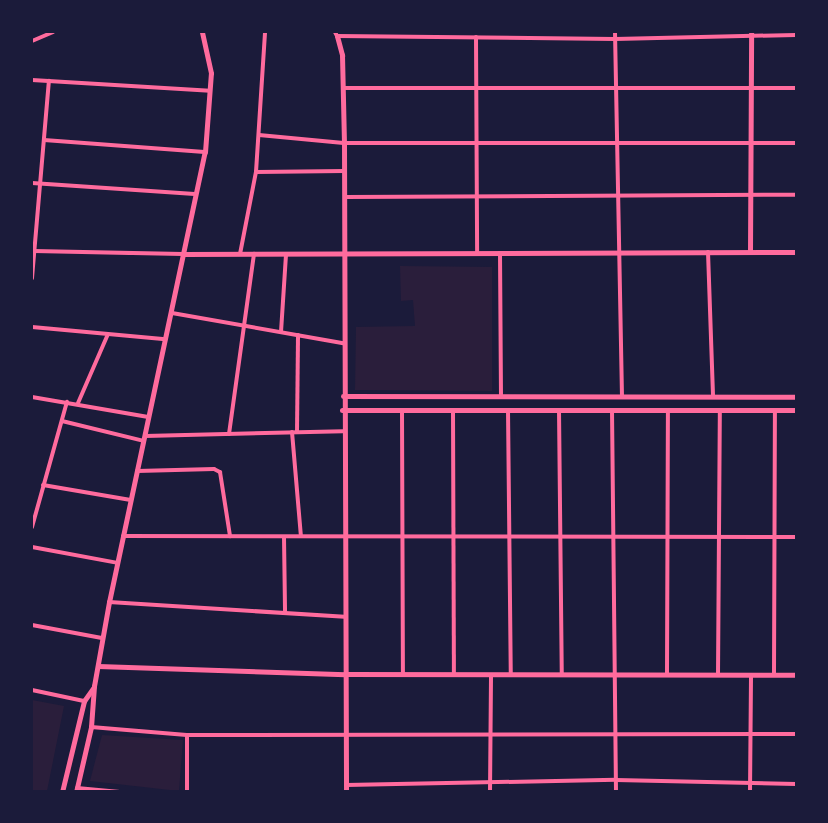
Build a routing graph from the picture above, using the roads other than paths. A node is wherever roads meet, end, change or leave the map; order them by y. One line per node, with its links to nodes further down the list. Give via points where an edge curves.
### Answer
1 (53, 32): 10 (street)
2 (201, 32): 18 (street)
3 (265, 32): 19 (street)
4 (615, 32): 9 (street)
5 (751, 33): 7 (street); 9 (street); 14 (street)
6 (336, 34): 8 (street); 13 (street)
7 (796, 35)
8 (476, 37): 9 (street); 16 (street)
9 (615, 39): 17 (street)
10 (32, 41)
11 (32, 80): 12 (street)
12 (49, 81): 18 (street); 20 (street)
13 (343, 88): 16 (street); 22 (street)
14 (750, 88): 15 (street); 17 (street); 21 (street)
15 (796, 88)
16 (477, 90): 17 (street); 24 (street)
17 (615, 90): 25 (street)
18 (211, 91): 26 (street)
19 (259, 135): 22 (street); 28 (street)
20 (44, 140): 26 (street); 30 (street)
21 (750, 142): 23 (street); 25 (street); 32 (street)
22 (344, 143): 24 (street); 27 (street)
23 (796, 143)
24 (477, 144): 25 (street); 36 (street)
25 (617, 144): 34 (street)
26 (205, 152): 31 (street)
27 (344, 171): 28 (street); 35 (street)
28 (256, 172): 46 (street)
29 (32, 183): 30 (street)
30 (38, 183): 31 (street); 37 (street)
31 (195, 195): 45 (street)
32 (750, 195): 33 (street); 34 (street); 40 (street)
33 (796, 195)
34 (618, 196): 36 (street); 44 (street)
35 (345, 197): 36 (street); 49 (street)
36 (477, 197): 42 (street)
37 (33, 244): 38 (street)
38 (34, 251): 45 (street); 50 (street)
39 (708, 252): 40 (street); 44 (street); 63 (street)
40 (750, 252): 41 (street)
41 (796, 252)
42 (477, 253): 43 (street); 49 (street)
43 (500, 253): 44 (street); 61 (street)
44 (617, 253): 62 (street)
45 (184, 254): 46 (street); 51 (street)
46 (239, 254): 47 (street)
47 (254, 254): 48 (street); 52 (street)
48 (286, 254): 49 (street); 54 (street)
49 (343, 254): 58 (street)
50 (32, 278)
51 (172, 313): 52 (street); 57 (street)
52 (244, 325): 54 (street); 81 (street)
53 (32, 327): 55 (street)
54 (281, 332): 56 (street)
55 (108, 334): 57 (street); 66 (street)
56 (298, 334): 58 (street); 80 (street)
57 (166, 339): 77 (street)
58 (343, 343): 59 (street)
59 (343, 396): 61 (street); 67 (street)
60 (32, 397): 65 (street)
61 (501, 397): 62 (street)
62 (622, 397): 63 (street)
63 (713, 397): 64 (street)
64 (796, 397)
65 (67, 402): 66 (street); 78 (street)
66 (78, 403): 77 (street)
67 (342, 410): 68 (street); 79 (street)
68 (402, 410): 69 (street); 91 (street)
69 (453, 410): 70 (street); 93 (street)
70 (508, 410): 71 (street); 94 (street)
71 (559, 410): 72 (street); 95 (street)
72 (612, 410): 73 (street); 96 (street)
73 (668, 410): 74 (street); 97 (street)
74 (720, 410): 75 (street); 98 (street)
75 (775, 410): 76 (street); 99 (street)
76 (796, 410)
77 (149, 417): 82 (street)
78 (62, 421): 82 (street); 84 (street)
79 (343, 431): 80 (street); 90 (street)
80 (295, 432): 81 (street); 89 (street)
81 (229, 434): 82 (street)
82 (144, 438): 83 (street)
83 (137, 471): 85 (street); 88 (street, via 220,472)
84 (43, 485): 85 (street); 86 (street)
85 (131, 500): 87 (street)
86 (32, 527)
87 (123, 536): 88 (street); 102 (street)
88 (230, 536): 92 (street)
89 (301, 536): 90 (street); 92 (street)
90 (346, 536): 91 (street); 105 (street)
91 (402, 536): 93 (street); 110 (street)
92 (284, 537): 104 (street)
93 (454, 537): 94 (street); 111 (street)
94 (509, 537): 95 (street); 113 (street)
95 (563, 537): 96 (street); 114 (street)
96 (613, 537): 97 (street); 115 (street)
97 (667, 537): 98 (street); 116 (street)
98 (718, 537): 99 (street); 117 (street)
99 (775, 537): 100 (street); 119 (street)
100 (796, 537)
101 (32, 547): 102 (street)
102 (118, 563): 103 (street)
103 (109, 602): 104 (street); 107 (street)
104 (285, 613): 105 (street)
105 (345, 617): 109 (street)
106 (32, 625): 107 (street)
107 (102, 638): 108 (street)
108 (98, 666): 109 (street); 121 (street)
109 (345, 674): 110 (street); 125 (street)
110 (403, 674): 111 (street)
111 (454, 675): 112 (street)
112 (491, 675): 113 (street); 126 (street)
113 (511, 675): 114 (street)
114 (562, 675): 115 (street)
115 (615, 675): 116 (street); 127 (street)
116 (667, 675): 117 (street)
117 (718, 675): 118 (street)
118 (751, 675): 119 (street); 128 (street)
119 (774, 675): 120 (street)
120 (796, 675)
121 (94, 686): 123 (street); 124 (street)
122 (32, 690): 123 (street)
123 (84, 701): 137 (street)
124 (91, 727): 130 (street); 136 (street)
125 (346, 733): 126 (street); 130 (street); 135 (street)
126 (490, 733): 127 (street); 132 (street)
127 (615, 734): 128 (street); 131 (street)
128 (751, 734): 129 (street); 133 (street)
129 (796, 734)
130 (187, 735): 139 (street)
131 (616, 780): 132 (street); 133 (street); 141 (street)
132 (490, 782): 135 (street); 140 (street)
133 (750, 784): 134 (street); 142 (street)
134 (796, 784)
135 (346, 788)
136 (77, 790): 138 (street)
137 (62, 792)
138 (120, 792)
139 (187, 792)
140 (490, 792)
141 (616, 792)
142 (750, 792)

